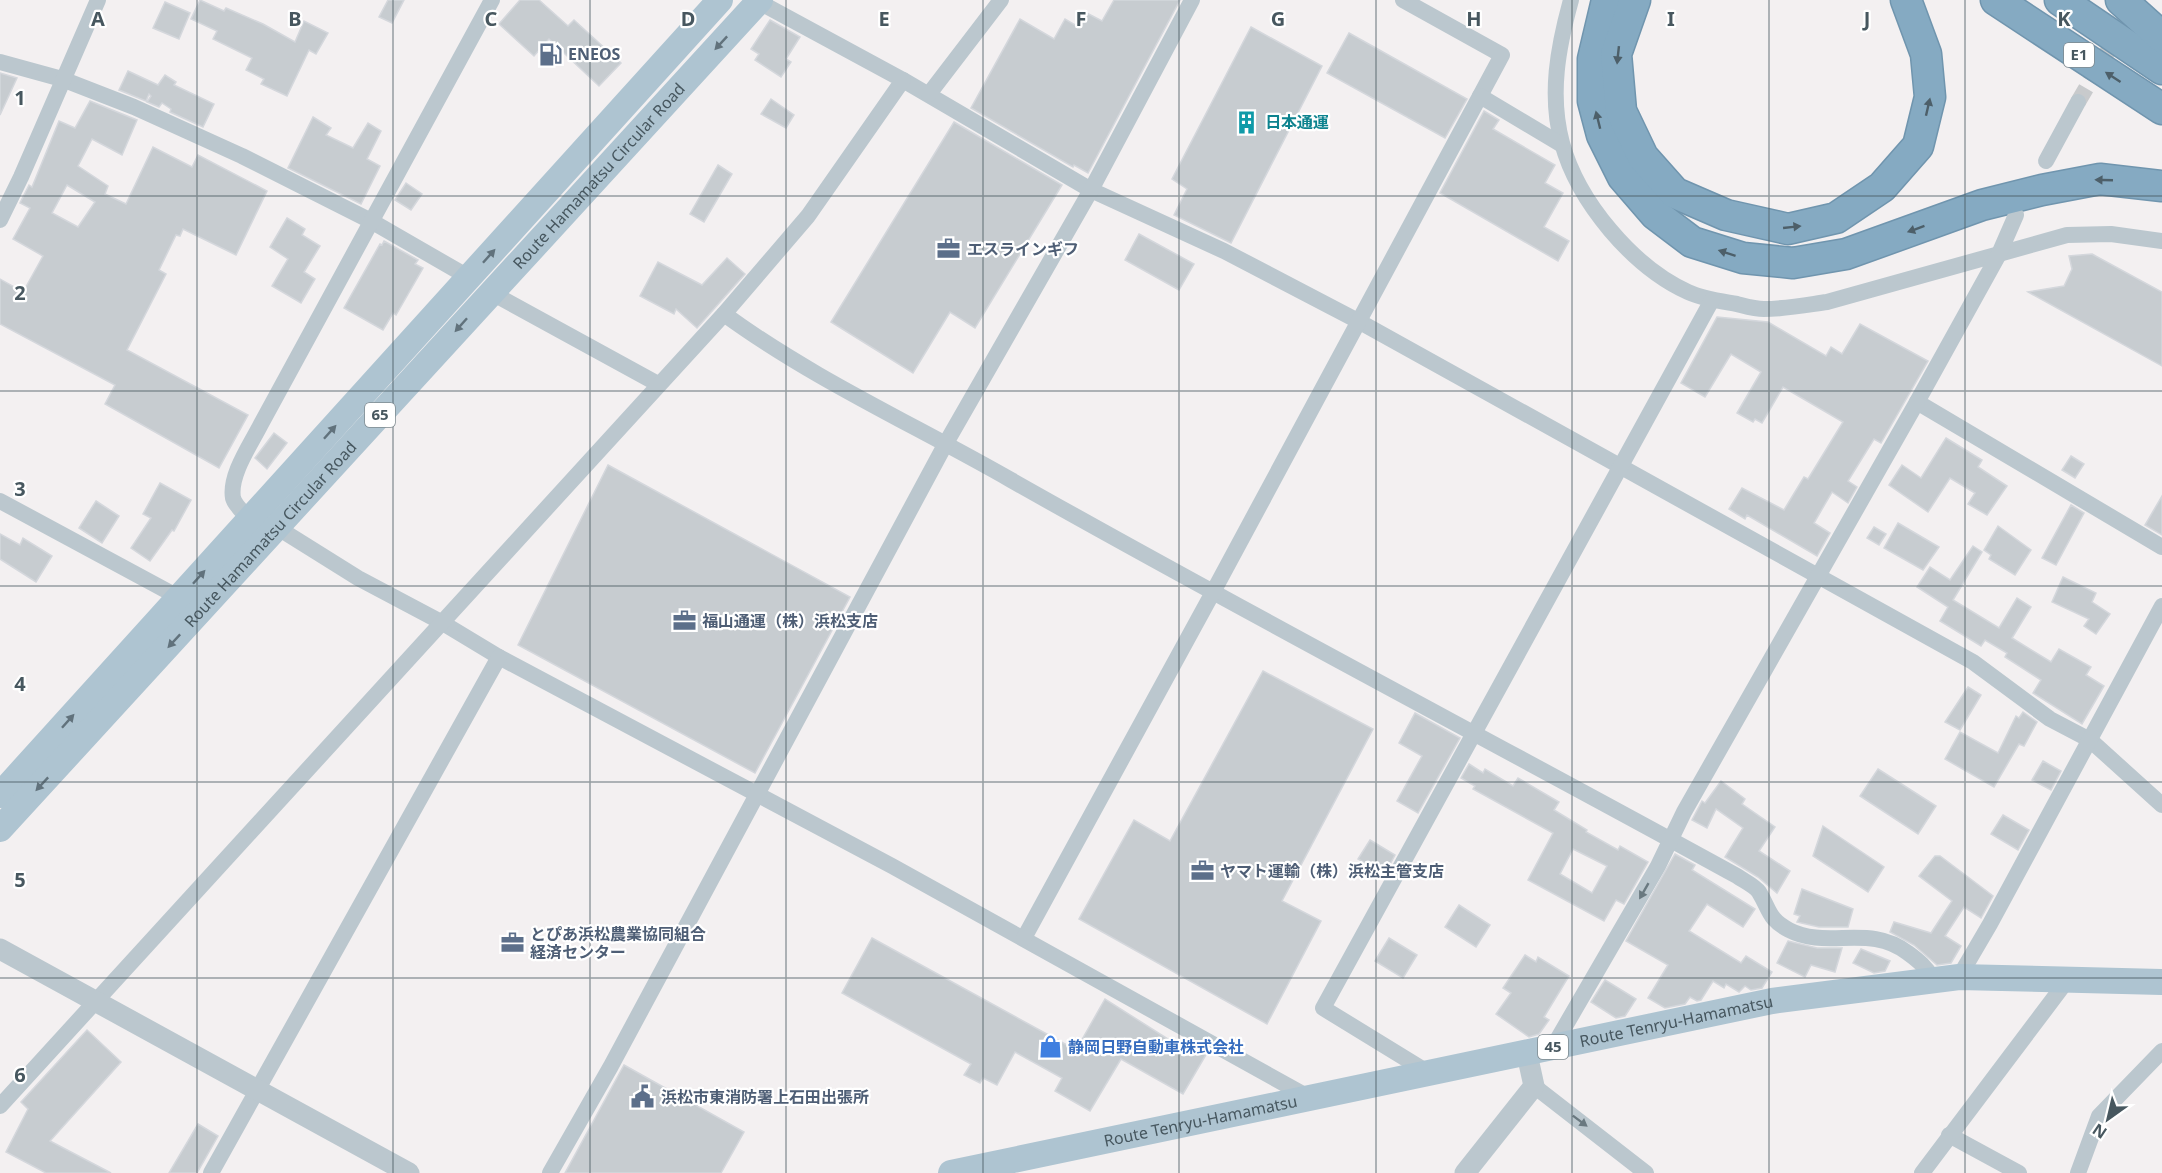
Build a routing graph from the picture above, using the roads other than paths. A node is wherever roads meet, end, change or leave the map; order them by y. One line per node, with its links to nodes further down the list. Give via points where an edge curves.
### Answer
1 (98, 0): 18 (street)
2 (492, 0): 30 (street)
3 (720, 0): 33 (main road, Route Hamamatsu Circular Road / 65, one-way to 3)
4 (1001, 0): 20 (street)
5 (1192, 0): 27 (street)
6 (1403, 0): 21 (street, via 1502,56)
7 (1571, 0): 24 (street, via 1556,69)
8 (1607, 0): 26 (highway, one-way to 8, via 2100,179 2042,190 1982,205 1846,254 1793,263 1743,258 1692,242 1654,214 1623,177 1602,135 1593,101 1593,60)
9 (1635, 0): 10 (highway, one-way to 10, via 1616,54 1621,111 1643,157 1675,193 1726,215 1788,229 1836,218 1882,187 1918,146 1930,97 1926,54)
10 (1906, 0)
11 (1996, 0): 23 (highway, E1, one-way to 11)
12 (2060, 0): 17 (highway, E1)
13 (2121, 0): 15 (highway)
14 (758, 1): 19 (street); 34 (main road, Route Hamamatsu Circular Road / 65, one-way to 34)
15 (2162, 37)
16 (0, 62): 18 (street)
17 (2162, 69)
18 (62, 79): 29 (street); 30 (street, via 242,156)
19 (903, 80): 20 (street); 36 (street, via 808,216)
20 (929, 94): 27 (street)
21 (1479, 96): 24 (street); 37 (street)
22 (2078, 102): 25 (street)
23 (2162, 110)
24 (1562, 145): 35 (street, via 1594,209 1636,258 1689,293)
25 (2046, 161)
26 (2162, 186)
27 (1091, 190): 37 (street, via 1224,251); 40 (street)
28 (2016, 215): 32 (street)
29 (0, 220)
30 (371, 221): 33 (street); 43 (street, via 238,471 233,500)
31 (2162, 241): 32 (street, via 2110,234 2067,235)
32 (1999, 254): 35 (street, via 1827,302 1762,309); 39 (street)
33 (470, 278): 43 (main road, Route Hamamatsu Circular Road / 65, one-way to 33)
34 (490, 292): 38 (street); 44 (main road, Route Hamamatsu Circular Road / 65, one-way to 44)
35 (1712, 300): 41 (street)
36 (724, 314): 38 (street); 40 (street, via 772,349)
37 (1360, 322): 41 (street); 47 (street)
38 (658, 384): 50 (street)
39 (1917, 402): 45 (street); 46 (street)
40 (946, 443): 47 (street); 55 (street)
41 (1622, 466): 46 (street); 53 (street)
42 (0, 501): 48 (street)
43 (250, 520): 48 (main road, Route Hamamatsu Circular Road / 65, one-way to 43)
44 (278, 528): 50 (street, via 358,578); 58 (main road, Route Hamamatsu Circular Road / 65, one-way to 58)
45 (2162, 547)
46 (1817, 574): 54 (street, via 1972,662 2050,719); 59 (street)
47 (1212, 594): 53 (street); 60 (street)
48 (180, 598): 56 (main road, Route Hamamatsu Circular Road / 65, one-way to 48)
49 (2162, 606): 51 (street)
50 (441, 622): 52 (street); 66 (street)
51 (2155, 634): 54 (street)
52 (500, 657): 55 (street); 72 (street)
53 (1473, 733): 59 (street); 70 (street, via 1323,1008)
54 (2090, 740): 57 (street); 62 (street)
55 (757, 794): 60 (street); 78 (street)
56 (0, 795)
57 (2162, 805)
58 (0, 829)
59 (1672, 840): 64 (street, via 1758,890 1767,912 1791,931 1816,937 1869,936 1893,942 1926,966); 67 (street, one-way to 67)
60 (1024, 938): 73 (street)
61 (0, 949): 66 (street)
62 (1959, 977): 63 (main road, Route Tenryu-Hamamatsu / 45); 64 (main road, Route Tenryu-Hamamatsu / 45)
63 (2069, 978): 65 (main road, Route Tenryu-Hamamatsu / 45); 75 (street)
64 (1933, 979): 67 (main road, Route Tenryu-Hamamatsu / 45, via 1772,1000)
65 (2162, 982)
66 (95, 1001): 72 (street); 74 (street)
67 (1553, 1047): 69 (main road, Route Tenryu-Hamamatsu / 45)
68 (2162, 1051): 84 (street, via 2099,1116)
69 (1527, 1054): 70 (main road, Route Tenryu-Hamamatsu / 45); 71 (street)
70 (1429, 1073): 73 (main road, Route Tenryu-Hamamatsu / 45)
71 (1534, 1086): 80 (street); 81 (street, one-way to 81)
72 (256, 1090): 76 (street); 77 (street)
73 (1310, 1098): 79 (main road, Route Tenryu-Hamamatsu / 45)
74 (0, 1106)
75 (1949, 1135): 82 (street); 83 (street)
76 (211, 1173)
77 (409, 1173)
78 (550, 1173)
79 (951, 1173)
80 (1465, 1173)
81 (1646, 1173)
82 (1922, 1173)
83 (2019, 1173)
84 (2078, 1173)

